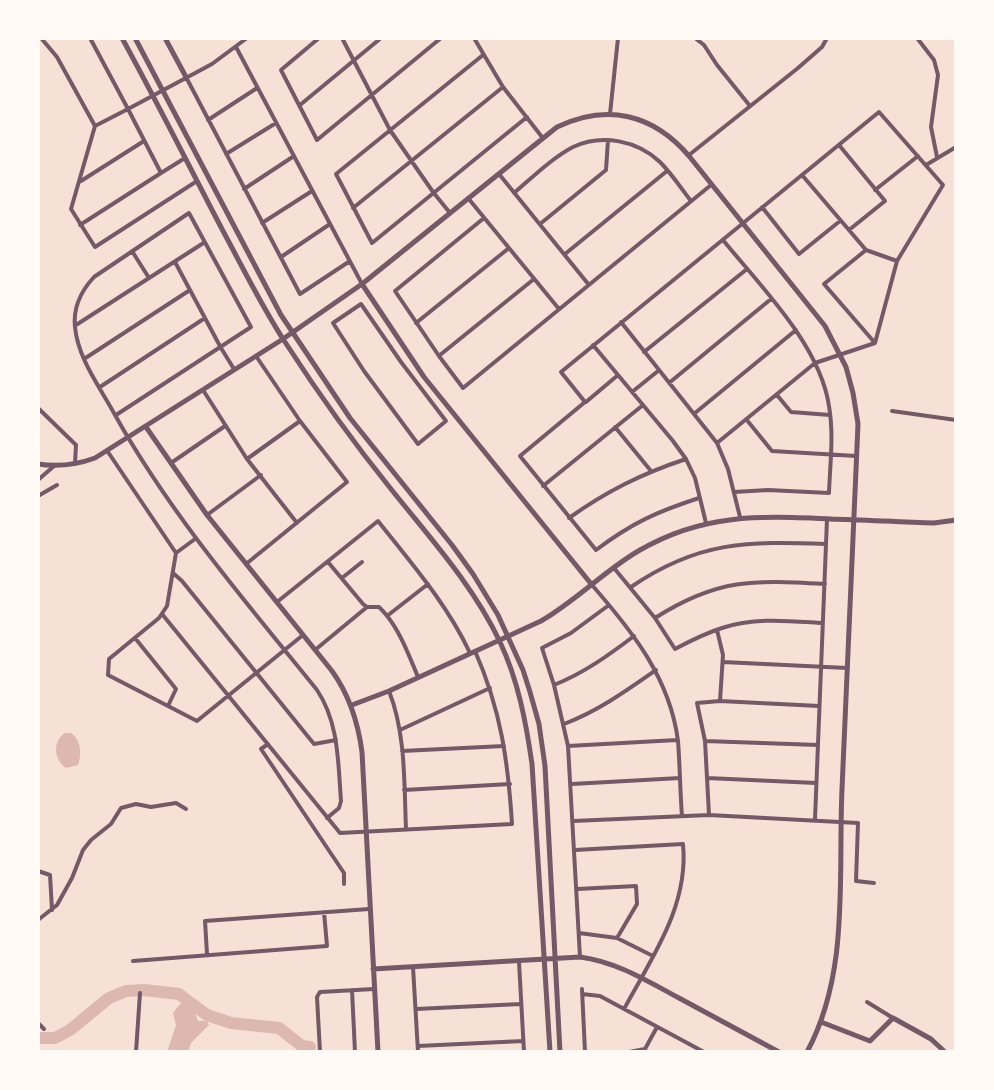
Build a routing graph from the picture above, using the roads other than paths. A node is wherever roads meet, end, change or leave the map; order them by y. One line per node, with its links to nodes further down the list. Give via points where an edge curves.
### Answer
1 (41, 38): 34 (street)
2 (90, 38): 29 (street)
3 (122, 38): 25 (street)
4 (135, 38): 24 (street)
5 (165, 38): 21 (street)
6 (247, 38): 18 (street)
7 (319, 38): 27 (street, via 281,70)
8 (342, 38): 20 (street)
9 (381, 38): 20 (street)
10 (441, 38): 26 (street)
11 (474, 38): 19 (street)
12 (618, 38): 30 (street)
13 (695, 38): 28 (street)
14 (827, 38): 28 (street)
15 (861, 38): 16 (street)
16 (870, 38)
17 (917, 38): 45 (street, via 938,75 931,127)
18 (236, 47): 21 (street); 23 (street)
19 (483, 55): 22 (street); 35 (street)
20 (354, 60): 26 (street); 27 (street)
21 (186, 77): 24 (street); 32 (street)
22 (503, 87): 31 (street); 47 (street)
23 (257, 88): 32 (street); 33 (street)
24 (163, 90): 25 (street); 97 (street)
25 (153, 95): 29 (street); 46 (street)
26 (372, 95): 27 (street, via 317,140); 35 (street)
27 (299, 105)
28 (750, 106): 43 (street)
29 (128, 109): 34 (street); 37 (street)
30 (610, 114): 36 (street, via 573,120); 43 (street, via 655,126)
31 (527, 117): 36 (street); 59 (street)
32 (208, 120): 41 (street)
33 (276, 123): 41 (street); 42 (street)
34 (95, 126): 54 (street)
35 (390, 130): 47 (street); 64 (street, via 336,174)
36 (542, 137): 51 (street)
37 (145, 140): 50 (street); 54 (street)
38 (608, 140): 49 (street, via 640,148); 60 (street, via 573,148); 71 (street, via 606,170)
39 (839, 145): 44 (street, via 879,112); 52 (street); 57 (street)
40 (956, 147): 45 (street)
41 (226, 154): 56 (street)
42 (294, 156): 56 (street); 58 (street)
43 (689, 156): 55 (street)
44 (918, 156): 48 (street); 57 (street)
45 (937, 157): 48 (street)
46 (185, 158): 50 (street); 53 (street)
47 (412, 160): 59 (street); 64 (street)
48 (926, 165): 82 (street, via 943,185)
49 (667, 171): 62 (street); 79 (street)
50 (161, 173): 72 (street)
51 (499, 174): 60 (street); 61 (street)
52 (802, 175): 63 (street); 67 (street)
53 (197, 181): 72 (street, via 95,247); 99 (street)
54 (79, 182): 72 (street, via 71,209)
55 (711, 185): 62 (street); 69 (street)
56 (244, 189): 68 (street)
57 (875, 190): 73 (street, via 885,201)
58 (312, 191): 68 (street); 70 (street)
59 (433, 192): 64 (street, via 372,243); 65 (street)
60 (514, 193): 71 (street)
61 (468, 198): 65 (street); 66 (street)
62 (691, 201): 88 (street)
63 (762, 207): 67 (street, via 799,254); 69 (street)
64 (353, 208)
65 (450, 213): 87 (street)
66 (484, 218): 76 (street); 94 (street, via 395,291)
67 (840, 221): 73 (street)
68 (262, 223): 80 (street)
69 (743, 223): 74 (street); 105 (street, via 825,326)
70 (330, 224): 80 (street); 81 (street)
71 (540, 224): 79 (street)
72 (80, 225)
73 (849, 230): 77 (street)
74 (723, 240): 84 (street); 93 (street)
75 (205, 242): 78 (street, via 189,213); 83 (street); 103 (street, via 251,327)
76 (509, 248): 86 (street); 94 (street)
77 (866, 250): 82 (street); 101 (street, via 824,284)
78 (132, 251): 85 (street); 95 (street, via 89,283 75,312)
79 (565, 254): 88 (street)
80 (281, 257): 81 (street, via 300,294)
81 (350, 261): 87 (street)
82 (897, 261): 101 (street)
83 (175, 262): 85 (street); 89 (street)
84 (747, 269): 90 (street); 104 (street)
85 (149, 278): 95 (street)
86 (534, 279): 91 (street); 107 (street)
87 (362, 284): 97 (street); 98 (street)
88 (589, 285): 91 (street)
89 (190, 290): 92 (street); 108 (street)
90 (771, 299): 96 (street); 115 (street)
91 (559, 309): 107 (street, via 463,388)
92 (205, 318): 103 (street); 116 (street)
93 (621, 322): 102 (street); 104 (street)
94 (416, 323): 107 (street)
95 (75, 326): 108 (street)
96 (796, 330): 109 (street); 124 (street)
97 (292, 332): 99 (street); 182 (street, via 350,418 473,574)
98 (396, 337): 100 (street); 113 (street)
99 (283, 339): 106 (street); 185 (street, via 322,399 460,576)
100 (388, 343): 114 (street); 114 (street, via 361,304 333,323 418,444 446,421)
101 (875, 343): 105 (street)
102 (593, 345): 112 (street); 120 (street, via 561,372)
103 (221, 348): 110 (street); 125 (street)
104 (644, 352): 111 (street)
105 (840, 354): 109 (street); 137 (street, via 856,408)
106 (256, 355): 110 (street); 129 (street)
107 (439, 356)
108 (84, 359): 116 (street)
109 (815, 363): 119 (street); 126 (street)
110 (234, 369): 117 (street)
111 (659, 371): 115 (street); 118 (street)
112 (618, 375): 118 (street); 120 (street)
113 (424, 377): 114 (street); 171 (street)
114 (416, 383)
115 (669, 383): 124 (street)
116 (99, 387): 125 (street)
117 (203, 390): 130 (street); 131 (street)
118 (632, 392): 121 (street)
119 (777, 395): 126 (street, via 791,412); 127 (street)
120 (585, 402): 148 (street, via 520,456)
121 (643, 405): 132 (street); 139 (street)
122 (38, 408): 142 (street, via 76,445)
123 (892, 411): 128 (street)
124 (695, 413): 134 (street)
125 (116, 415): 133 (street)
126 (830, 415): 136 (street)
127 (746, 419): 134 (street); 136 (street, via 772,451)
128 (956, 420)
129 (300, 421): 138 (street); 158 (street, via 347,482)
130 (225, 426): 138 (street); 140 (street)
131 (146, 427): 133 (street); 140 (street)
132 (615, 427): 144 (street); 148 (street)
133 (128, 438): 135 (street); 160 (street)
134 (717, 443): 149 (street)
135 (108, 452): 142 (street); 162 (street)
136 (832, 454): 137 (street); 149 (street, via 829,493)
137 (856, 456): 156 (street)
138 (247, 459): 145 (street)
139 (686, 459): 144 (street); 151 (street)
140 (171, 463): 152 (street)
141 (38, 464): 143 (street)
142 (75, 464): 143 (street)
143 (54, 466): 146 (street)
144 (651, 471): 154 (street)
145 (261, 475): 152 (street); 158 (street)
146 (38, 480)
147 (57, 485): 150 (street)
148 (543, 486): 154 (street)
149 (734, 492): 153 (street)
150 (38, 496)
151 (699, 498): 154 (street, via 633,524 596,550); 159 (street)
152 (207, 515): 165 (street)
153 (740, 517): 155 (street); 159 (street)
154 (569, 518)
155 (827, 519): 156 (street); 161 (street)
156 (853, 520): 157 (street); 191 (street)
157 (956, 520)
158 (297, 523): 165 (street)
159 (706, 523): 166 (street, via 655,542)
160 (195, 539): 162 (street); 186 (street)
161 (826, 544): 170 (street); 172 (street, via 722,546 679,559)
162 (176, 553): 167 (street)
163 (328, 562): 168 (street); 169 (street, via 378,521); 173 (street)
164 (362, 562): 168 (street)
165 (246, 564): 173 (street)
166 (614, 568): 171 (street); 172 (street)
167 (173, 573): 176 (street); 193 (street)
168 (342, 578): 175 (street)
169 (428, 584): 177 (street); 188 (street)
170 (825, 584): 178 (street, via 764,581 722,586); 179 (street)
171 (592, 585): 174 (street); 182 (street, via 560,610)
172 (630, 588): 178 (street)
173 (277, 602): 181 (street)
174 (609, 605): 183 (street); 195 (street, via 542,648)
175 (367, 607): 177 (street, via 379,607); 187 (street)
176 (162, 614): 184 (street); 198 (street)
177 (387, 616): 194 (street)
178 (655, 618): 180 (street, via 675,649)
179 (823, 623): 180 (street, via 763,621); 190 (street)
180 (717, 630): 189 (street)
181 (303, 635): 186 (street); 187 (street)
182 (508, 636): 185 (street); 242 (street, via 539,724)
183 (634, 636): 192 (street); 195 (street)
184 (135, 638): 201 (street, via 176,689); 201 (street, via 109,659 108,675)
185 (499, 640): 188 (street); 243 (street, via 517,690 532,764)
186 (284, 650): 193 (street); 205 (street, via 321,696)
187 (315, 650): 200 (street)
188 (473, 652): 194 (street); 196 (street)
189 (723, 662): 190 (street); 199 (street)
190 (821, 666): 191 (street); 202 (street)
191 (847, 668): 225 (street)
192 (656, 670): 203 (street, via 588,715); 206 (street)
193 (257, 672): 198 (street); 205 (street, via 314,744)
194 (418, 677): 197 (street)
195 (554, 685): 203 (street)
196 (490, 688): 204 (street); 210 (street)
197 (389, 691): 200 (street); 204 (street)
198 (228, 696): 201 (street, via 197,721); 208 (street)
199 (720, 701): 202 (street); 207 (street, via 697,703)
200 (352, 705): 227 (street, via 362,752)
201 (168, 706)
202 (819, 706): 209 (street)
203 (564, 724): 211 (street)
204 (400, 730): 212 (street)
205 (336, 740): 222 (street, via 341,801)
206 (677, 740): 211 (street); 213 (street)
207 (705, 741): 209 (street); 214 (street)
208 (268, 744): 222 (street); 231 (street, via 261,749 344,873)
209 (818, 745): 215 (street)
210 (505, 746): 212 (street); 216 (street)
211 (568, 746): 217 (street)
212 (402, 751): 218 (street)
213 (680, 778): 217 (street); 221 (street)
214 (707, 778): 215 (street); 220 (street)
215 (816, 783): 223 (street)
216 (510, 784): 218 (street); 226 (street, via 512,824)
217 (572, 784): 224 (street)
218 (404, 790): 226 (street)
219 (186, 809): 234 (street, via 176,803 121,808 83,850)
220 (709, 815): 221 (street); 223 (street)
221 (682, 816): 224 (street)
222 (327, 818): 227 (street, via 340,833)
223 (815, 819): 225 (street)
224 (573, 821): 228 (street)
225 (840, 821): 230 (street, via 858,823 856,881); 257 (street, via 836,957)
226 (406, 829): 227 (street)
227 (366, 831): 233 (street)
228 (575, 850): 232 (street); 240 (street, via 683,844 679,898)
229 (38, 871): 234 (street, via 50,875)
230 (874, 883)
231 (344, 884)
232 (577, 889): 237 (street); 238 (street, via 636,886 637,904)
233 (369, 909): 235 (street); 247 (street)
234 (52, 910): 236 (street)
235 (324, 912): 239 (street, via 205,921); 239 (street, via 327,946)
236 (38, 920)
237 (579, 933): 238 (street); 241 (street)
238 (617, 938): 240 (street)
239 (207, 955): 244 (street)
240 (653, 956): 248 (street)
241 (580, 957): 242 (street); 248 (street)
242 (555, 959): 243 (street); 270 (street)
243 (544, 960): 245 (street); 269 (street)
244 (133, 961)
245 (519, 962): 246 (street); 253 (street)
246 (413, 967): 247 (street); 254 (street)
247 (373, 969): 249 (street)
248 (641, 978): 255 (street); 275 (street)
249 (374, 989): 250 (street); 267 (street)
250 (352, 990): 265 (street, via 320,992 317,997); 266 (street)
251 (140, 993): 264 (street)
252 (867, 1002): 256 (street)
253 (521, 1004): 254 (street); 261 (street)
254 (416, 1009): 263 (street)
255 (624, 1009): 259 (street); 271 (street, via 582,991)
256 (893, 1018): 257 (street, via 870,1041); 277 (street)
257 (821, 1022): 276 (street)
258 (38, 1023): 260 (street)
259 (657, 1027): 262 (street); 272 (street, via 645,1049)
260 (44, 1029)
261 (523, 1041): 263 (street); 268 (street)
262 (691, 1045): 273 (street); 274 (street)
263 (418, 1049)
264 (136, 1052)
265 (320, 1052)
266 (355, 1052)
267 (378, 1052)
268 (524, 1052)
269 (550, 1052)
270 (560, 1052)
271 (585, 1052)
272 (629, 1052)
273 (688, 1052)
274 (704, 1052)
275 (778, 1052)
276 (807, 1052)
277 (945, 1052)

